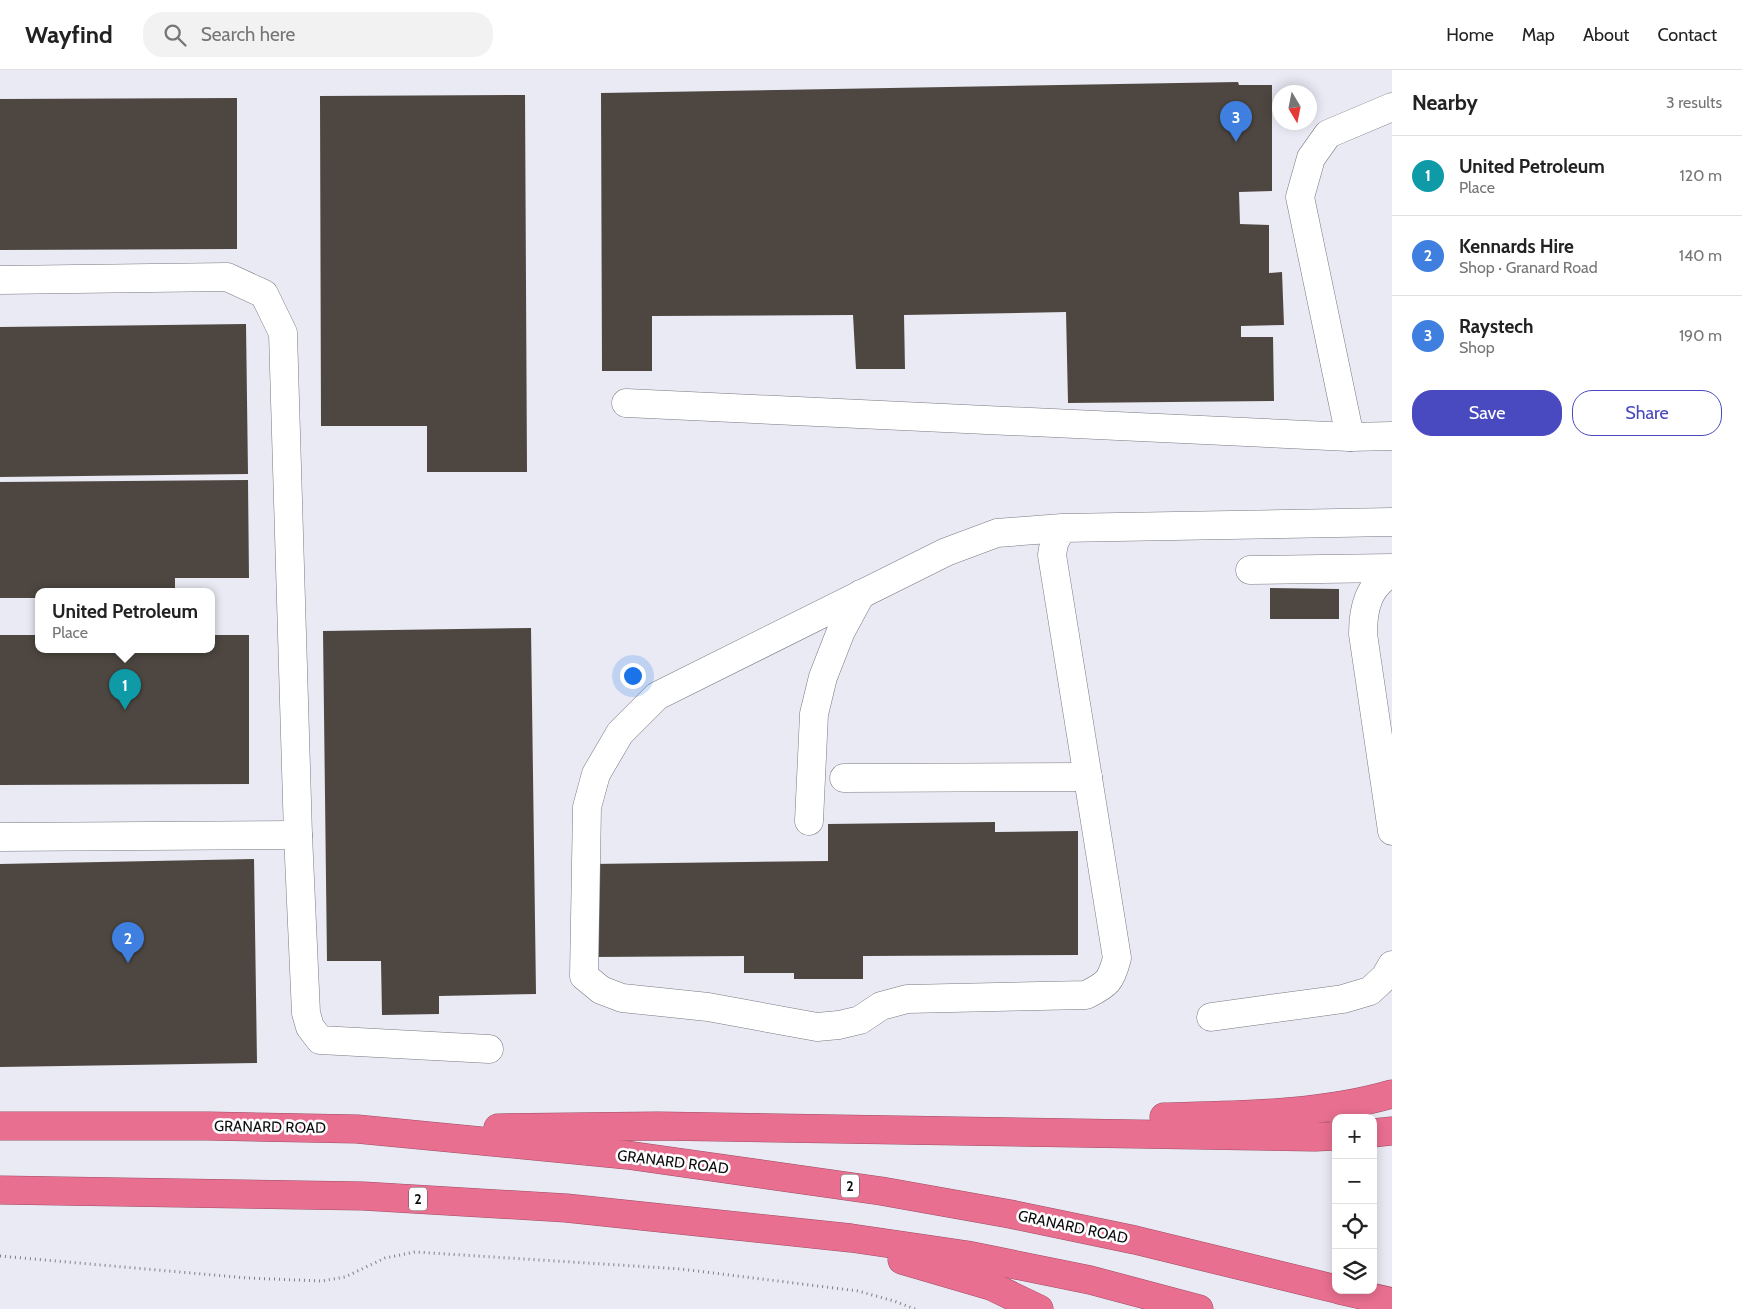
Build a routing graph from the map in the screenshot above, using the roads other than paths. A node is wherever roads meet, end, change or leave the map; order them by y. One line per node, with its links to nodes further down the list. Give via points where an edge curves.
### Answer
1 (1392, 107): 5 (lane, via 1328,134 1310,158 1300,197)
2 (0, 280): 16 (lane, via 227,277 264,294 283,333)
3 (626, 403): 5 (lane)
4 (1392, 436): 5 (lane)
5 (1350, 437)
6 (1392, 522): 7 (lane)
7 (1062, 528): 11 (lane, via 997,533 946,552); 13 (lane, via 1052,555)
8 (1392, 568): 9 (lane)
9 (1250, 570)
10 (1392, 573): 15 (lane, via 1370,593 1363,620)
11 (861, 594): 13 (lane, via 657,696 620,733 596,774 587,807 584,976 601,990 622,998 708,1007 817,1027 860,1020 881,1006 907,999 1086,995 1112,977 1117,958); 14 (lane, via 841,631 823,677 814,714)
12 (844, 778): 13 (lane)
13 (1088, 778)
14 (809, 821)
15 (1392, 831)
16 (298, 835): 17 (lane); 20 (lane, via 306,1013 310,1027 320,1040)
17 (0, 837)
18 (1392, 965): 19 (lane, via 1370,991 1343,999)
19 (1211, 1017)
20 (489, 1049)
21 (1392, 1094): 23 (highway, via 1308,1109 1243,1114)
22 (0, 1126): 24 (highway, GRANARD ROAD / 2)
23 (760, 1128): 24 (highway); 27 (highway)
24 (357, 1129): 30 (highway, GRANARD ROAD / 2, via 627,1155 881,1191 1135,1240)
25 (1392, 1131): 26 (highway)
26 (1377, 1133)
27 (1332, 1136)
28 (0, 1190): 29 (highway, 2, via 364,1196 566,1208)
29 (779, 1230): 33 (highway, via 950,1273 992,1286); 34 (highway, 2, via 967,1254 1090,1280)
30 (1332, 1288)
31 (1357, 1294): 32 (highway)
32 (1392, 1302)
33 (1039, 1309)
34 (1199, 1309)

